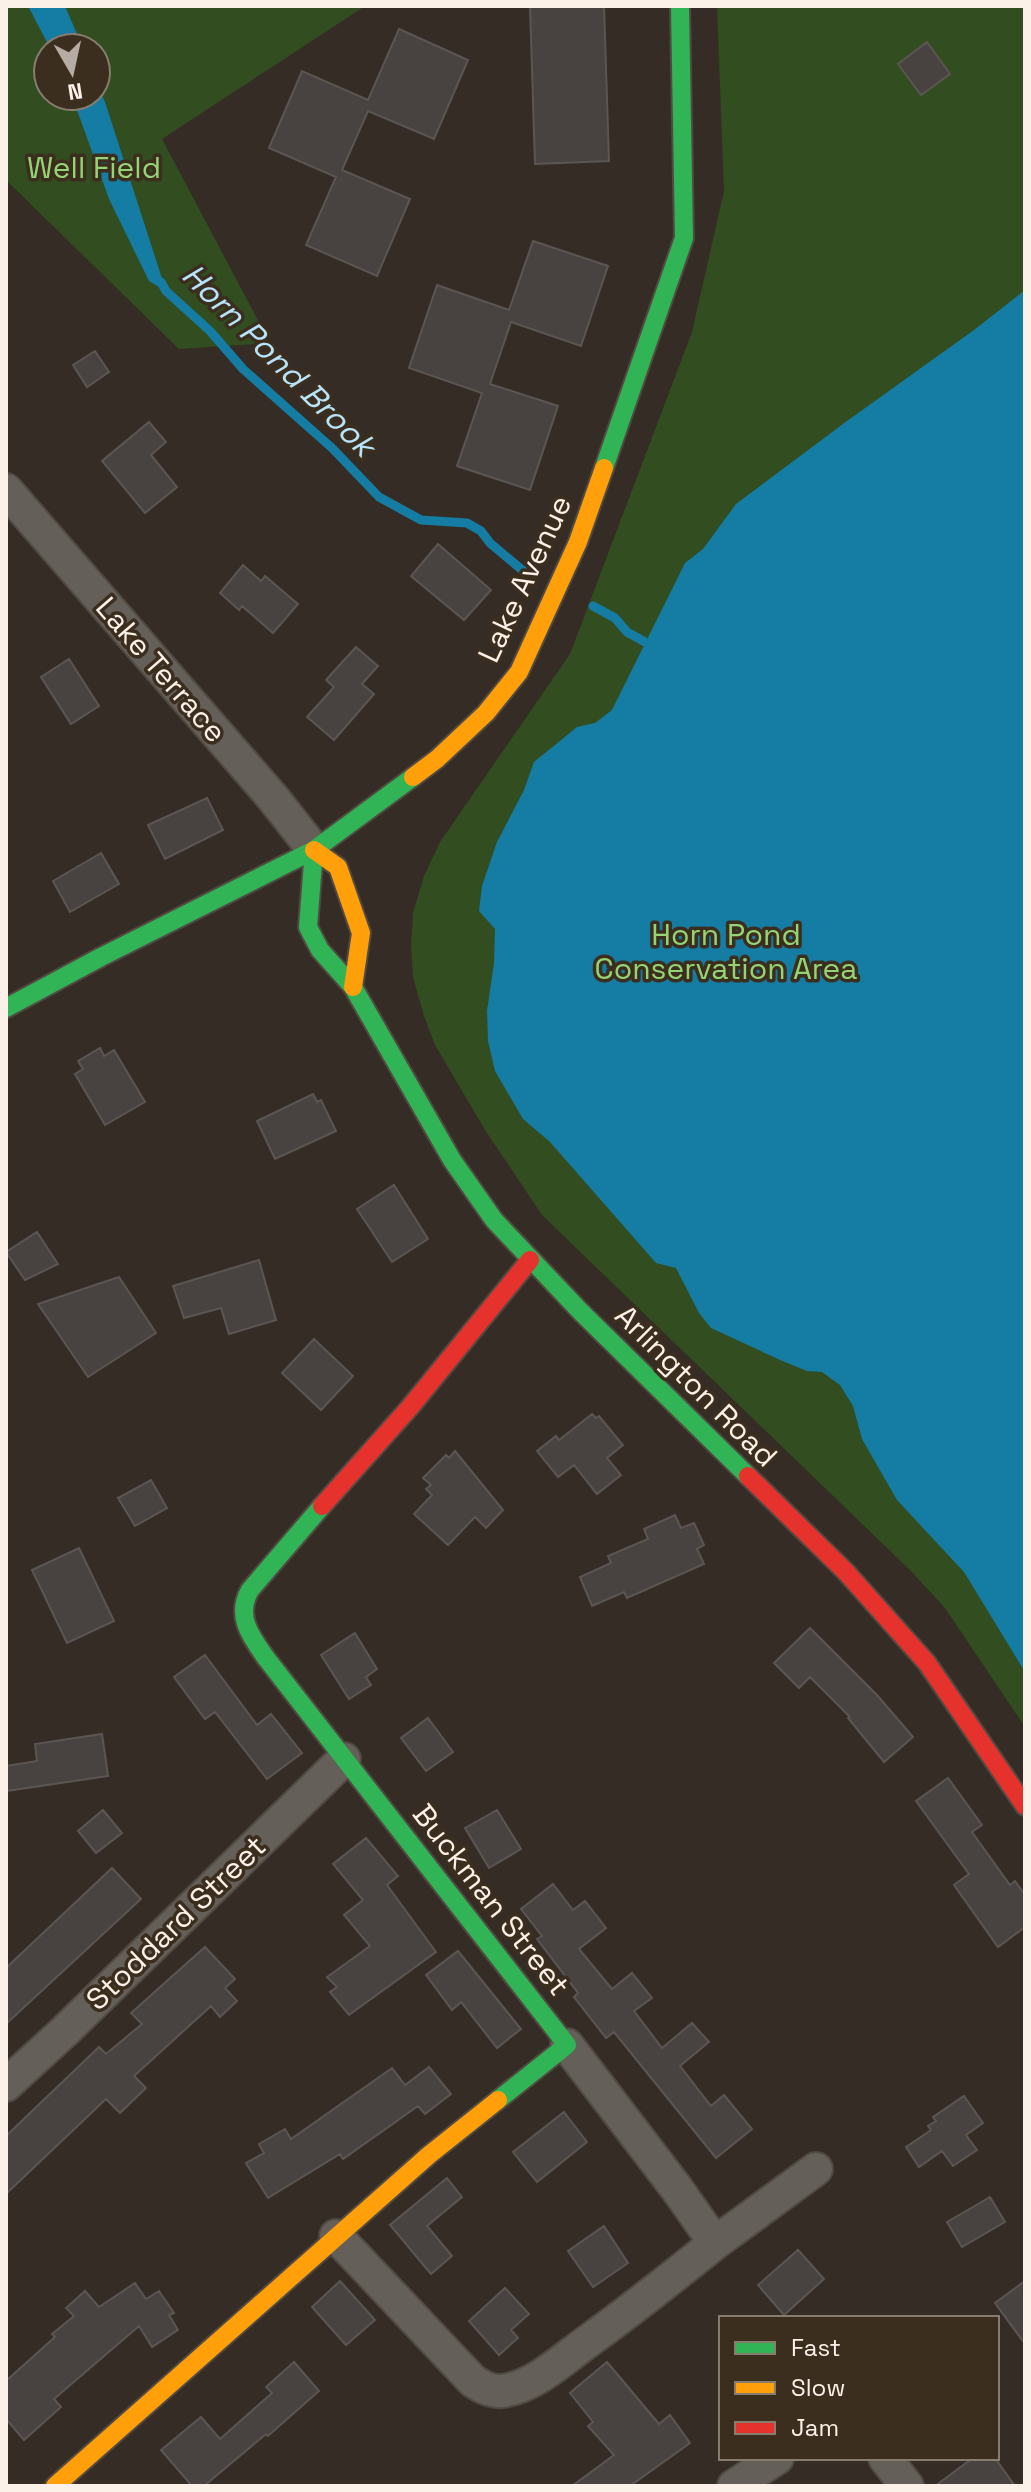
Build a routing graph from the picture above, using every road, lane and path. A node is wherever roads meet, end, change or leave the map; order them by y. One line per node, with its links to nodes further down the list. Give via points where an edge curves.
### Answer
1 (680, 6): 3 (street, Lake Avenue, via 684,238 550,608 519,672 474,726 425,770)
2 (6, 490): 3 (street, Lake Terrace)
3 (314, 850): 4 (street, Arlington Road, via 308,927 320,950); 4 (street, via 338,867 352,901 361,933); 5 (street, Lake Avenue)
4 (353, 987): 6 (street, Arlington Road, via 452,1160)
5 (6, 1008)
6 (530, 1260): 7 (street, Buckman Street, via 411,1406 265,1571 243,1604 253,1637); 8 (street, Arlington Road, via 846,1572 927,1663)
7 (344, 1759): 9 (street, Buckman Street); 10 (street, Stoddard Street)
8 (1025, 1806)
9 (567, 2045): 12 (street); 13 (street)
10 (6, 2085)
11 (816, 2169): 13 (street)
12 (336, 2236): 13 (street, via 473,2381 501,2391 552,2367); 16 (street)
13 (715, 2243)
14 (774, 2460): 17 (street)
15 (887, 2460): 18 (street)
16 (55, 2486)
17 (734, 2486)
18 (907, 2486)

